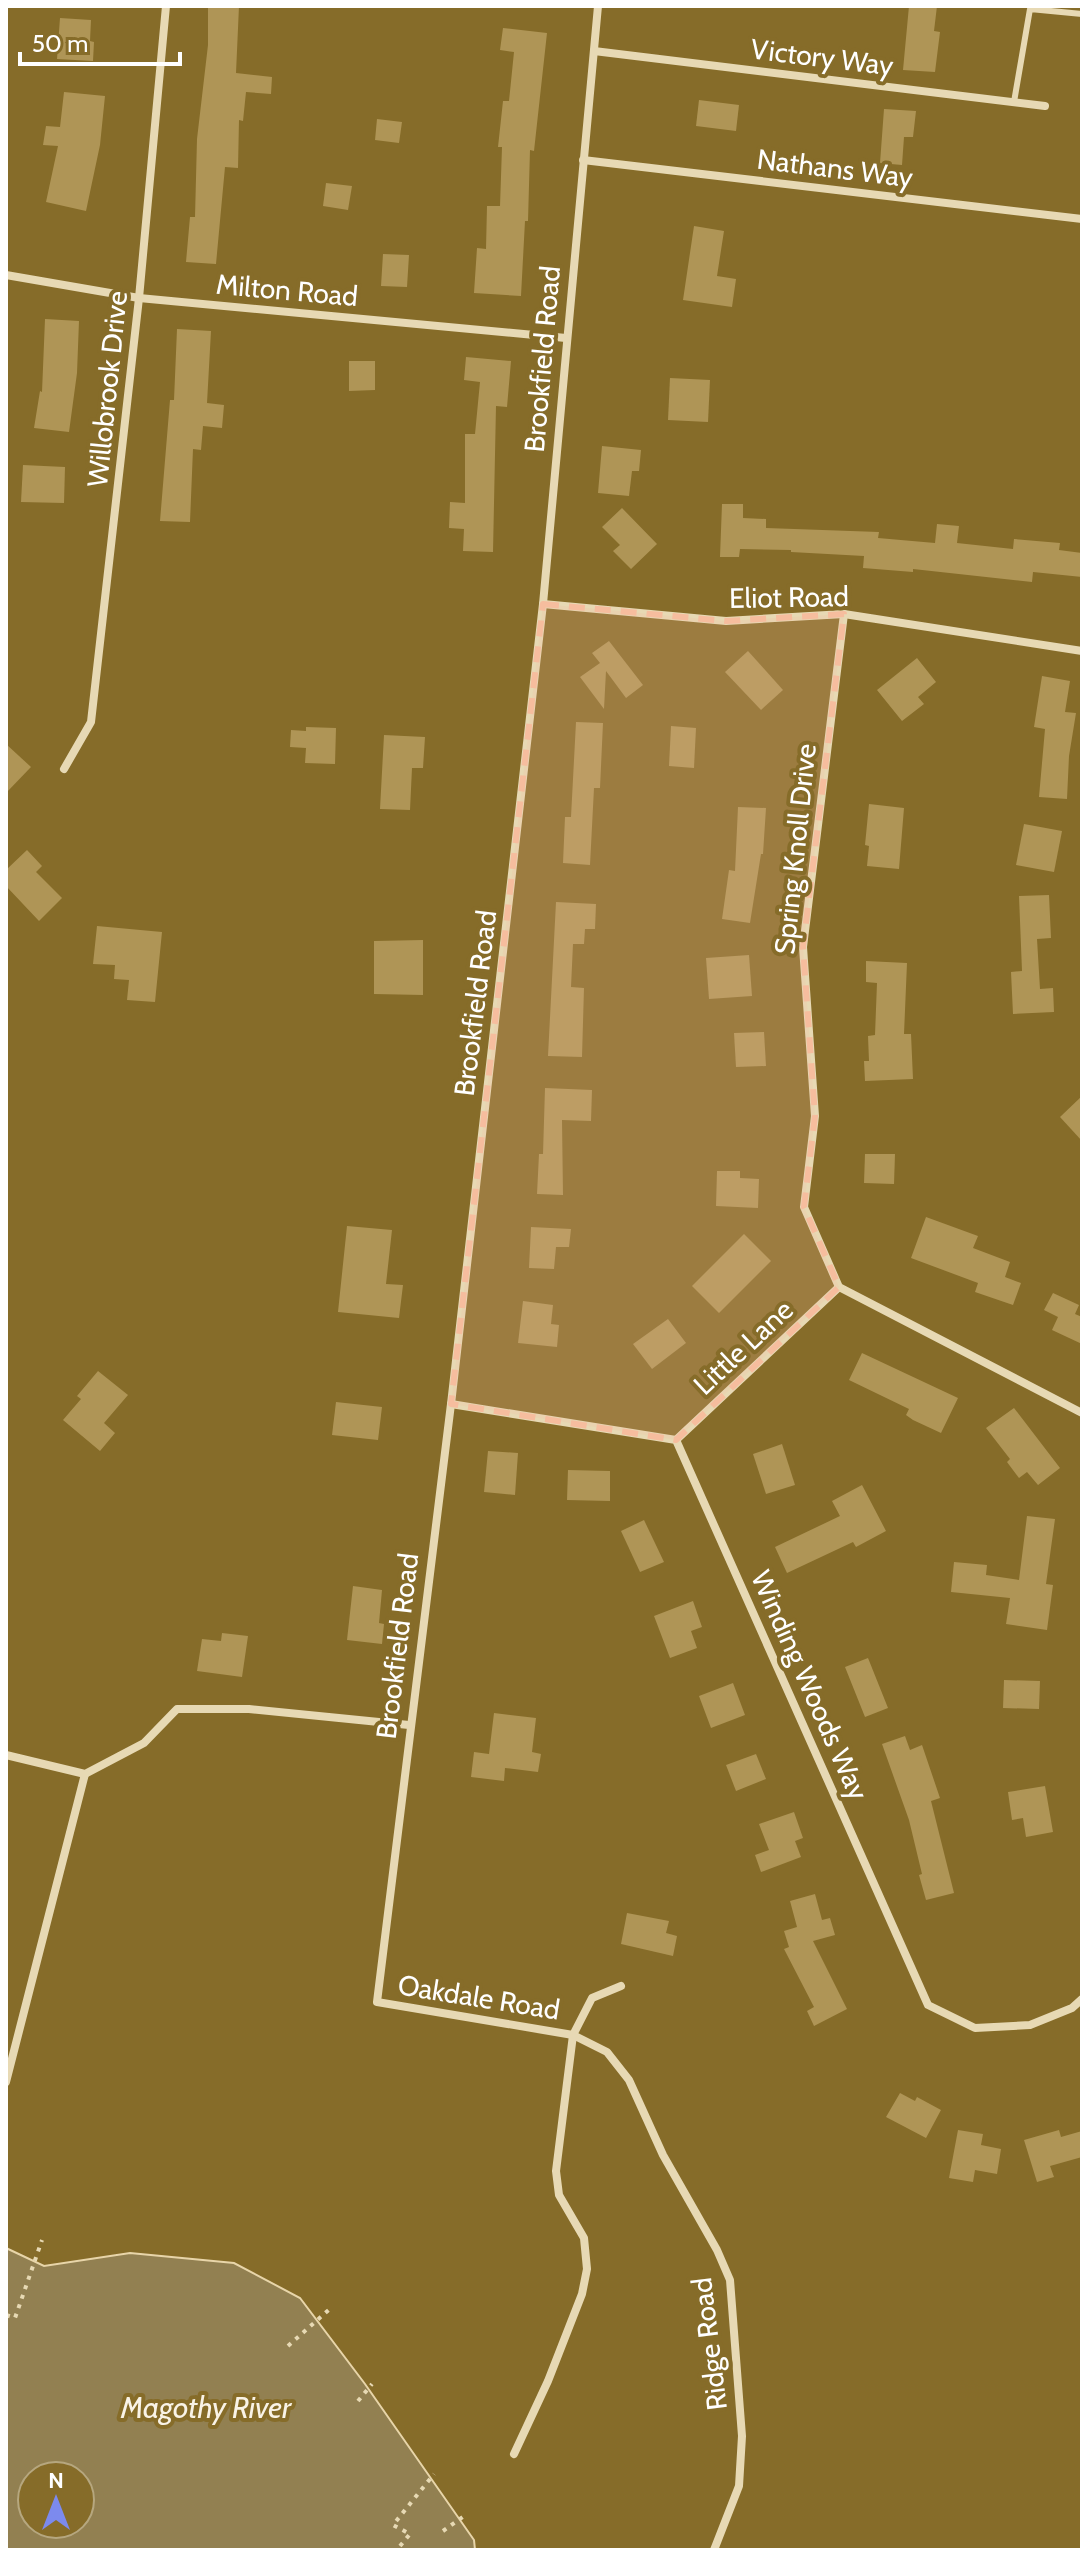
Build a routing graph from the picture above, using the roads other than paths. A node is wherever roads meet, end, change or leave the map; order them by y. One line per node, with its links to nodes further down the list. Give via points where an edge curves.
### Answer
1 (166, 6): 10 (street, Willobrook Drive)
2 (598, 6): 4 (street, Brookfield Road)
3 (1082, 14): 5 (lane, via 1030,9)
4 (594, 51): 5 (street, Victory Way); 7 (street, Brookfield Road)
5 (1014, 102): 6 (street, Victory Way)
6 (1045, 106)
7 (583, 160): 8 (street, Nathans Way); 11 (street, Brookfield Road)
8 (1082, 219)
9 (6, 275): 10 (street, Milton Road)
10 (139, 298): 11 (street, Milton Road); 15 (street, Willobrook Drive, via 91,722)
11 (566, 338): 12 (street, Brookfield Road)
12 (543, 604): 13 (street, Eliot Road, via 726,621); 17 (street, Brookfield Road)
13 (844, 614): 14 (street, Eliot Road); 16 (street, Spring Knoll Drive, via 803,947 815,1116 804,1207)
14 (1082, 651)
15 (64, 769)
16 (839, 1287): 18 (street); 19 (street, Little Lane)
17 (451, 1404): 19 (street); 20 (street, Brookfield Road)
18 (1082, 1413)
19 (676, 1440): 24 (street, Winding Woods Way, via 928,2005 975,2028 1030,2025)
20 (409, 1725): 22 (street, via 249,1709 177,1709 144,1743); 25 (street, Brookfield Road)
21 (6, 1755): 22 (street)
22 (85, 1774): 27 (street)
23 (621, 1986): 26 (street, via 592,1998)
24 (1082, 1999)
25 (377, 2002): 26 (street, Oakdale Road)
26 (573, 2035): 28 (street, via 556,2171 559,2195 584,2238 587,2269 571,2323); 29 (street, Ridge Road, via 607,2052 629,2080 730,2280 742,2436 739,2486)
27 (6, 2082)
28 (514, 2454)
29 (714, 2550)

